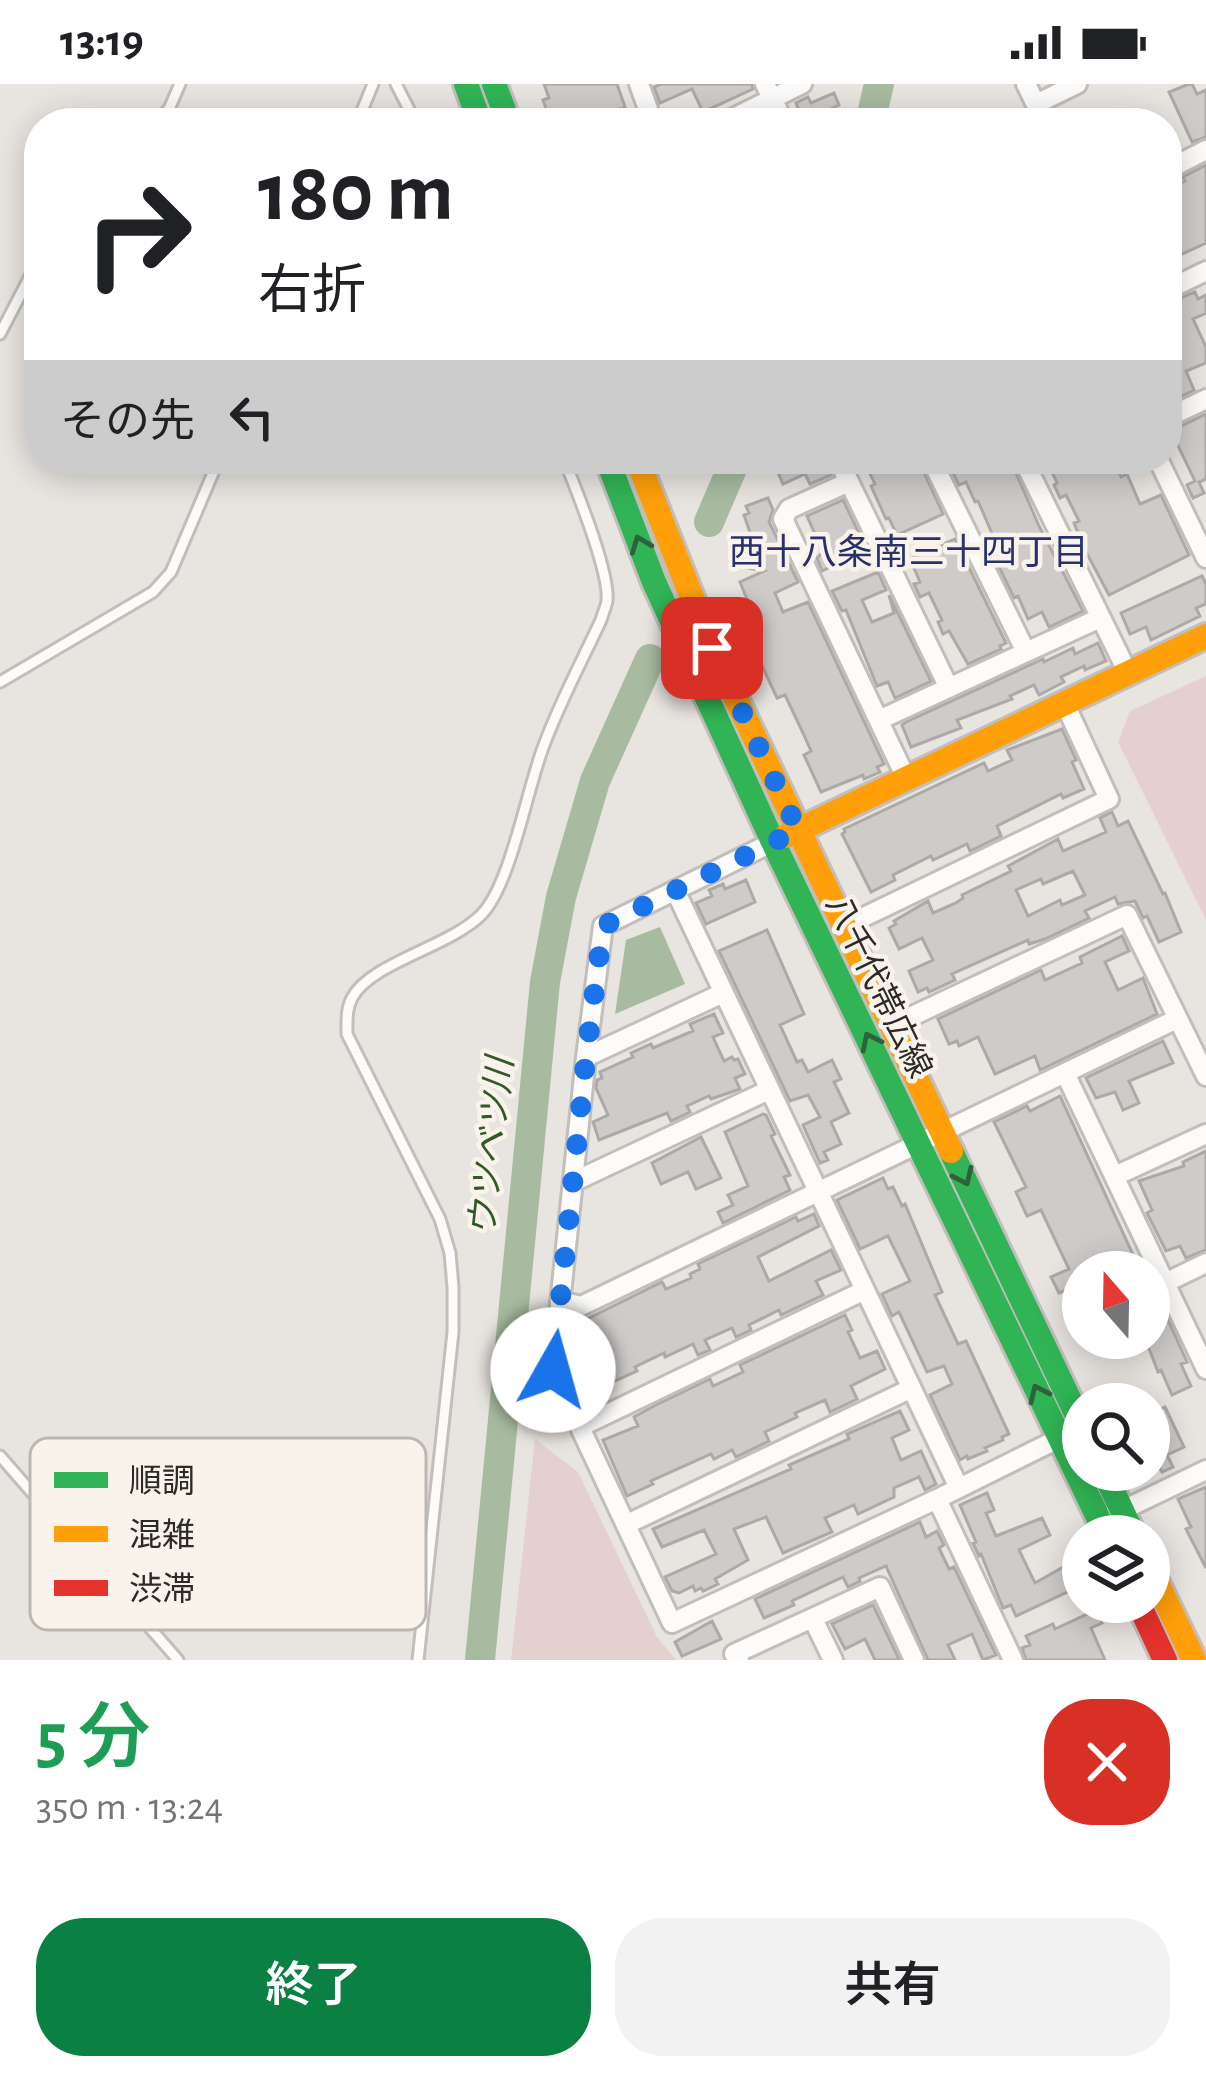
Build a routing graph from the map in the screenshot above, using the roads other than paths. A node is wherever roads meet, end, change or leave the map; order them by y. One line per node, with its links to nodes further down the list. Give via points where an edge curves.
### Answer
1 (802, 84): 4 (street)
2 (1026, 84): 5 (street)
3 (1077, 84): 5 (street)
4 (769, 91)
5 (1036, 104): 6 (street)
6 (1038, 108)
7 (24, 288): 8 (lane)
8 (0, 334)
9 (213, 474): 25 (lane, via 171,572 153,592)
10 (570, 474): 64 (lane, via 607,600 544,744 499,890 467,927 370,978 347,1012 347,1034 450,1252 453,1332)
11 (613, 474): 31 (main road, 八千代帯広線, one-way to 11)
12 (644, 474): 30 (main road, 八千代帯広線, via 712,648)
13 (845, 474): 17 (street)
14 (939, 474): 23 (street)
15 (1030, 474): 21 (street)
16 (1165, 474): 19 (street)
17 (849, 482): 26 (street); 28 (street, via 783,519)
18 (1206, 509): 19 (street)
19 (1187, 519): 20 (street)
20 (1206, 558)
21 (1100, 618): 23 (street); 24 (street)
22 (1206, 636): 24 (main road)
23 (1026, 652): 26 (street)
24 (1128, 673): 27 (main road)
25 (0, 682)
26 (949, 688): 28 (street)
27 (1065, 704): 29 (main road); 33 (street, via 1109,800)
28 (879, 720): 29 (street)
29 (906, 778): 30 (main road)
30 (798, 830): 31 (main road); 33 (main road, 八千代帯広線)
31 (773, 842): 32 (street); 42 (main road, 八千代帯広線, one-way to 31)
32 (675, 890): 34 (street); 37 (street, via 603,926)
33 (843, 927): 36 (main road, 八千代帯広線)
34 (723, 993): 37 (street); 40 (street)
35 (1177, 1019): 36 (street, via 1126,914); 38 (street); 39 (street)
36 (891, 1026): 42 (main road, 八千代帯広線)
37 (586, 1057): 44 (street)
38 (1065, 1072): 42 (street); 43 (street)
39 (1206, 1076)
40 (769, 1090): 44 (street); 45 (street)
41 (1206, 1134): 43 (street)
42 (930, 1136): 45 (street); 54 (main road, 八千代帯広線)
43 (1115, 1176): 46 (street)
44 (573, 1182): 51 (street)
45 (816, 1192): 49 (street); 51 (street, via 581,1306)
46 (1150, 1251)
47 (1206, 1263): 48 (street)
48 (1170, 1281)
49 (863, 1291): 53 (street); 55 (street)
50 (1170, 1294): 52 (street)
51 (560, 1301): 55 (street, via 553,1370)
52 (1206, 1370)
53 (910, 1389): 59 (street); 63 (street)
54 (1062, 1405)
55 (580, 1426): 63 (street)
56 (1062, 1437): 59 (street)
57 (0, 1456): 60 (lane)
58 (1206, 1470): 62 (street)
59 (959, 1488): 61 (street)
60 (30, 1490)
61 (937, 1499): 63 (street, via 672,1623); 75 (street)
62 (1124, 1515)
63 (627, 1525)
64 (426, 1598)
65 (1170, 1610): 77 (main road)
66 (813, 1619): 72 (street, via 734,1654); 73 (street); 74 (street, via 880,1587)
67 (1148, 1623): 76 (main road)
68 (152, 1630): 70 (lane)
69 (422, 1630): 71 (lane)
70 (178, 1660)
71 (418, 1660)
72 (739, 1660)
73 (832, 1660)
74 (914, 1660)
75 (1013, 1660)
76 (1165, 1660)
77 (1194, 1660)

